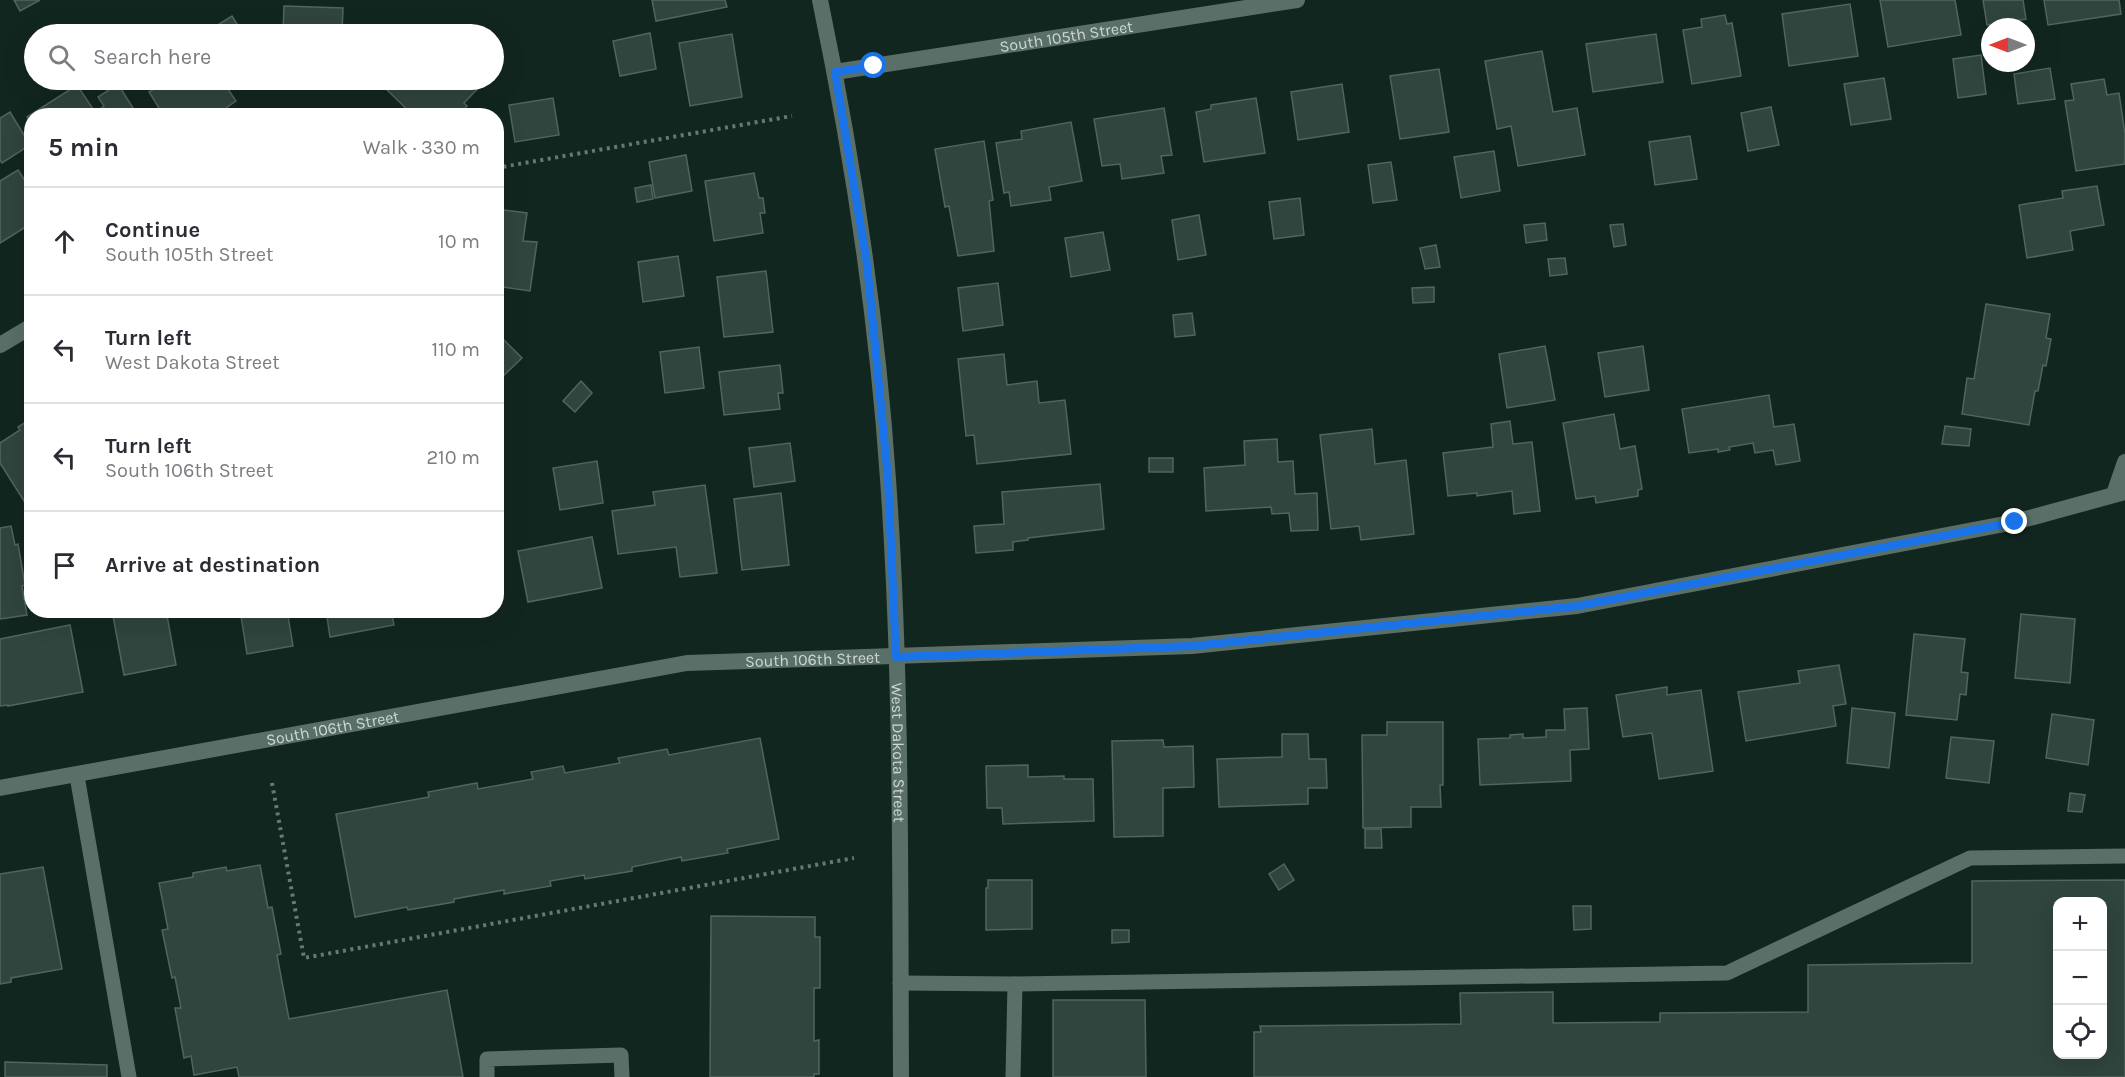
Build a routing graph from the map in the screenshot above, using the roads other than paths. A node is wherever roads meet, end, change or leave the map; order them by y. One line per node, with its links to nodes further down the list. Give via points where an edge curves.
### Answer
1 (820, 0): 3 (street, West Dakota Street)
2 (1297, 0): 3 (street, South 105th Street)
3 (835, 72): 8 (street, West Dakota Street, via 867,264 888,478)
4 (24, 331): 5 (street)
5 (0, 345)
6 (2125, 462): 7 (street)
7 (2120, 493): 8 (street, South 106th Street, via 2015,522 1577,606 1192,646)
8 (896, 657): 9 (street, South 106th Street, via 687,663); 12 (street, West Dakota Street)
9 (77, 776): 10 (street, South 106th Street); 14 (lane)
10 (0, 788)
11 (2125, 856): 13 (lane, via 1970,858 1727,973)
12 (900, 983): 13 (lane); 17 (street, West Dakota Street)
13 (1015, 984): 18 (lane)
14 (129, 1077)
15 (487, 1077): 16 (lane, via 487,1059 621,1054)
16 (622, 1077)
17 (901, 1077)
18 (1013, 1077)

